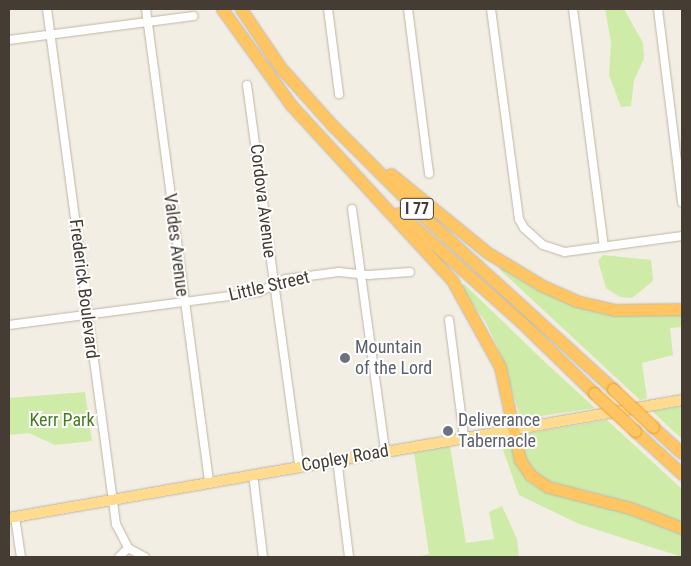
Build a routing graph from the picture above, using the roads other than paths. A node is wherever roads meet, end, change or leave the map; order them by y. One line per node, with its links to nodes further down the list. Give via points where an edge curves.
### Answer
1 (47, 9): 12 (street, Frederick Boulevard)
2 (146, 9): 11 (street, Valdes Avenue)
3 (222, 9): 17 (highway, I 77, via 272,82)
4 (241, 9): 16 (highway, I 77, via 281,68)
5 (328, 9): 15 (street)
6 (408, 9): 18 (street)
7 (490, 9): 22 (street, via 519,219 531,236 559,251)
8 (574, 9): 22 (street)
9 (658, 9): 19 (street)
10 (193, 16): 11 (street)
11 (148, 22): 12 (street); 26 (street, Valdes Avenue)
12 (50, 35): 13 (street); 28 (street, Frederick Boulevard)
13 (9, 40)
14 (247, 85): 25 (street, Cordova Avenue)
15 (339, 94)
16 (332, 125): 27 (highway, via 488,253 543,286 576,300 615,310); 35 (highway, I 77, bridge, via 421,214)
17 (351, 170): 32 (highway, via 452,280 500,367); 39 (highway, I 77, bridge, via 520,321)
18 (429, 174)
19 (682, 203)
20 (352, 208): 24 (street)
21 (682, 236): 22 (street)
22 (604, 247)
23 (410, 272): 24 (street, Little Street)
24 (361, 274): 25 (street, Little Street, via 339,272 286,280); 34 (street)
25 (274, 286): 26 (street, Little Street, via 259,292); 37 (street, Cordova Avenue)
26 (184, 302): 28 (street, Little Street); 40 (street, Valdes Avenue)
27 (682, 309)
28 (87, 315): 30 (street, Little Street); 41 (street, Frederick Boulevard)
29 (449, 320): 33 (street)
30 (9, 325)
31 (682, 400): 32 (main road, Copley Road)
32 (513, 428): 33 (main road, Copley Road); 43 (highway, via 523,465 542,485 630,508)
33 (464, 437): 34 (main road, Copley Road)
34 (385, 451): 36 (main road, Copley Road)
35 (682, 453)
36 (337, 459): 37 (main road, Copley Road); 49 (street)
37 (299, 466): 38 (main road, Copley Road)
38 (253, 474): 40 (main road, Copley Road); 48 (street)
39 (682, 474)
40 (209, 482): 41 (main road, Copley Road)
41 (113, 500): 42 (main road, Copley Road); 44 (street, Frederick Boulevard, via 116,524)
42 (12, 517): 45 (street)
43 (682, 528)
44 (128, 548): 46 (street); 47 (street)
45 (22, 557)
46 (119, 557)
47 (145, 557)
48 (263, 557)
49 (349, 557)

